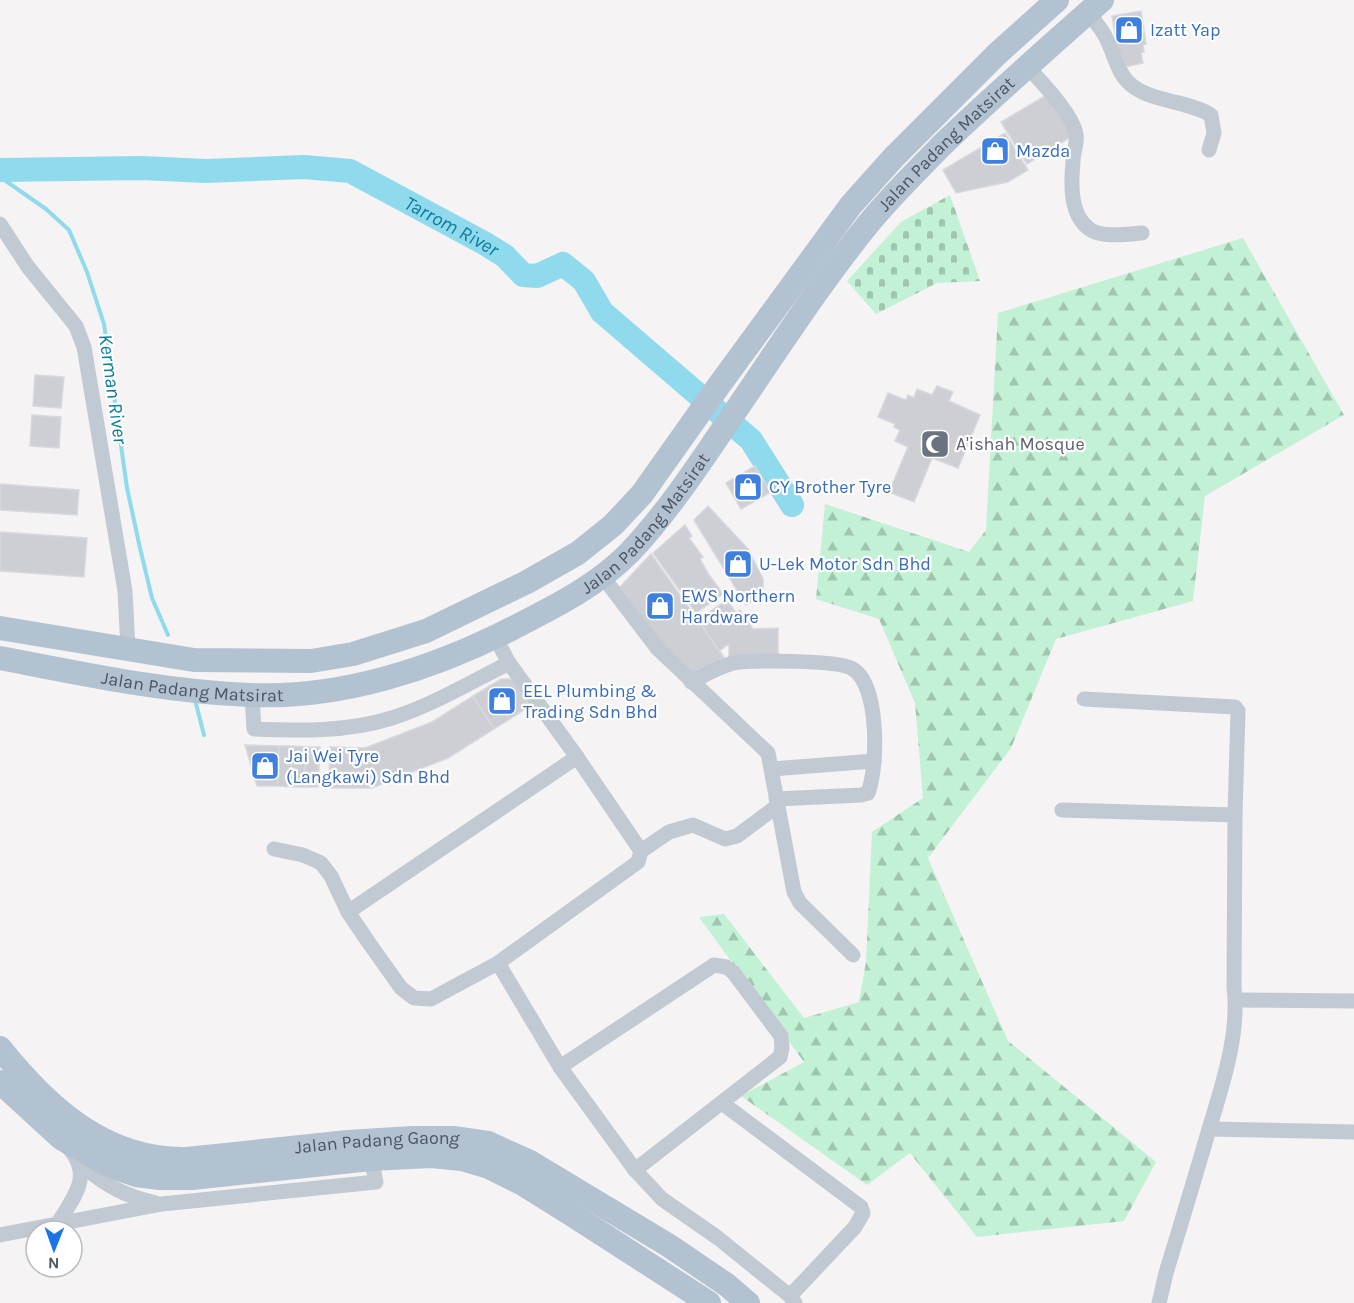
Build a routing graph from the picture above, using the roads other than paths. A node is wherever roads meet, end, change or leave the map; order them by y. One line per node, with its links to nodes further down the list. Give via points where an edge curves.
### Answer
1 (1057, 0): 11 (main road, Jalan Padang Matsirat, via 894,156 851,205 642,494 613,525 578,553 426,631 353,654 311,661 194,660)
2 (1095, 6): 3 (main road, Jalan Padang Matsirat); 4 (street, via 1128,83 1211,115 1214,133)
3 (1027, 66): 6 (street, via 1075,130 1072,189 1083,222 1091,231 1110,235); 7 (main road, Jalan Padang Matsirat, via 912,175 870,222 668,508)
4 (1209, 150)
5 (0, 224): 11 (street, via 28,267 76,326 84,346 125,591)
6 (1142, 233)
7 (603, 577): 9 (main road, Jalan Padang Matsirat); 15 (street, via 657,648)
8 (0, 628): 10 (main road, Jalan Padang Matsirat)
9 (495, 637): 13 (street); 16 (main road, Jalan Padang Matsirat, via 416,670 362,684 323,691)
10 (90, 643): 11 (main road, Jalan Padang Matsirat); 14 (main road)
11 (128, 649)
12 (0, 658): 14 (main road, Jalan Padang Matsirat)
13 (509, 663): 16 (street, via 431,702 357,726 254,729); 18 (street)
14 (85, 674): 16 (main road, Jalan Padang Matsirat, via 178,689)
15 (692, 682): 19 (street, via 718,668 755,661 852,668 861,675 871,702); 20 (street, via 765,748)
16 (252, 695)
17 (1084, 699): 23 (street, via 1235,706)
18 (577, 757): 25 (street); 26 (street)
19 (874, 761): 20 (street); 21 (street, via 868,793)
20 (772, 769): 21 (street)
21 (776, 803): 25 (street, via 737,836 725,839 693,825 669,832); 27 (street, via 796,898)
22 (1062, 810): 23 (street)
23 (1235, 815): 29 (street)
24 (274, 849): 26 (street, via 321,863 332,876)
25 (641, 851): 28 (street, via 638,862)
26 (348, 912): 28 (street, via 400,988 414,998 431,999)
27 (853, 955)
28 (498, 963): 32 (street)
29 (1236, 1000): 30 (street); 35 (street, via 1225,1074)
30 (1354, 1000)
31 (0, 1048): 38 (main road, Jalan Padang Gaong, via 55,1108 78,1126 113,1145 162,1160)
32 (560, 1067): 34 (street, via 714,965 726,967 781,1036 782,1048 780,1058); 40 (street)
33 (0, 1082): 37 (main road, Jalan Padang Gaong)
34 (722, 1103): 40 (street); 46 (street, via 861,1207 863,1213 855,1227)
35 (1209, 1129): 36 (street); 49 (street)
36 (1354, 1132)
37 (61, 1138): 38 (main road, Jalan Padang Gaong, via 108,1165 160,1178); 39 (street)
38 (371, 1160): 41 (street); 47 (main road, Jalan Padang Gaong, via 431,1156 489,1167 523,1184); 48 (main road, Jalan Padang Gaong, via 453,1138 488,1143 530,1162 668,1245)
39 (81, 1165): 41 (street, via 132,1198); 42 (street, via 75,1195)
40 (635, 1170): 46 (street, via 662,1199)
41 (162, 1204): 43 (street)
42 (61, 1219)
43 (84, 1220)
44 (24, 1231): 45 (street)
45 (0, 1235)
46 (793, 1299)
47 (709, 1303)
48 (748, 1303)
49 (1159, 1303)

